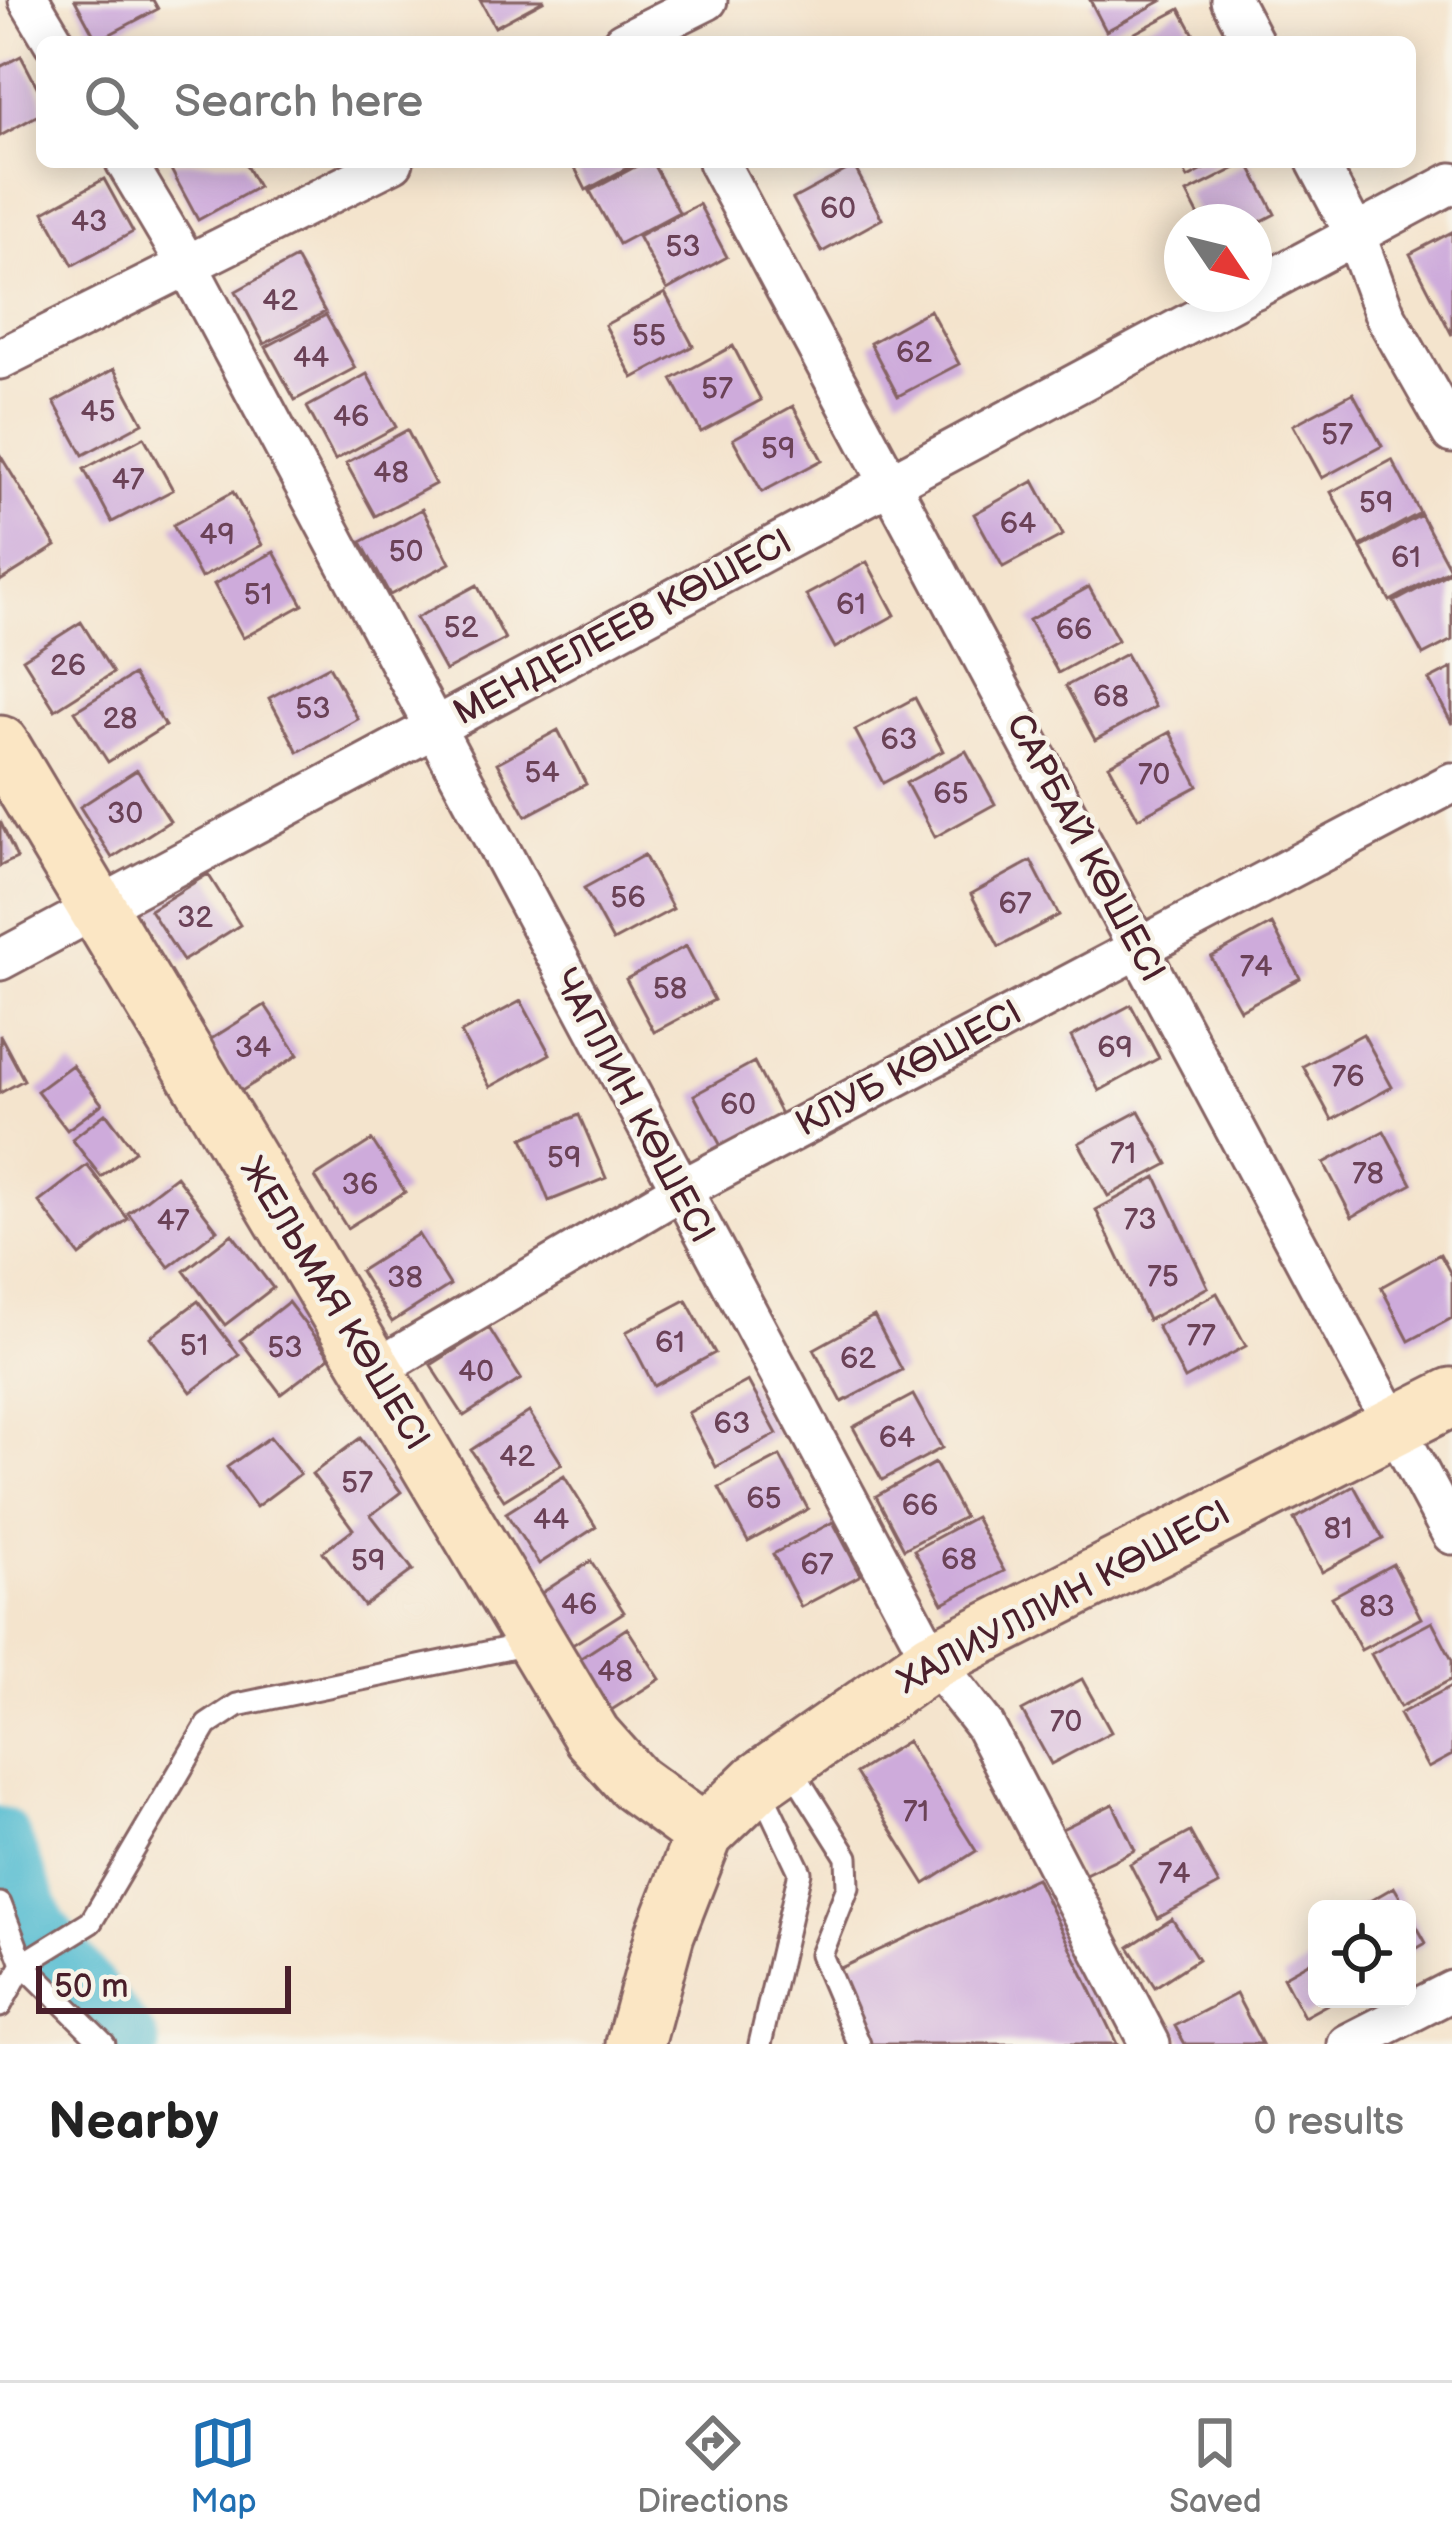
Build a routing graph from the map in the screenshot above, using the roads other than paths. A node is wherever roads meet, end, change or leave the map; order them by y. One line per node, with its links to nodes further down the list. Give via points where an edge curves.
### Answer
1 (29, 0): 5 (street)
2 (707, 0): 4 (street)
3 (1231, 0): 6 (street)
4 (638, 28)
5 (50, 36)
6 (1250, 36)
7 (129, 168): 13 (street, ЧАПЛИН КӨШЕСІ)
8 (381, 168): 13 (street)
9 (721, 168): 18 (street, САРБАЙ КӨШЕСІ)
10 (1320, 168): 12 (street)
11 (1452, 183): 12 (street)
12 (1355, 233): 14 (street); 17 (street, via 1385,315)
13 (189, 268): 16 (street); 19 (street, ЧАПЛИН КӨШЕСІ)
14 (1272, 279)
15 (1211, 312): 18 (street, МЕНДЕЛЕЕВ КӨШЕСІ)
16 (0, 359)
17 (1452, 433)
18 (894, 486): 19 (street, МЕНДЕЛЕЕВ КӨШЕСІ); 23 (street, САРБАЙ КӨШЕСІ)
19 (430, 729): 22 (street, МЕНДЕЛЕЕВ КӨШЕСІ); 25 (street, ЧАПЛИН КӨШЕСІ)
20 (0, 745): 22 (street, ЖЕЛЬМАЯ КӨШЕСІ)
21 (1452, 783): 23 (street, КЛУБ КӨШЕСІ)
22 (94, 908): 24 (street, МЕНДЕЛЕЕВ КӨШЕСІ); 26 (street, ЖЕЛЬМАЯ КӨШЕСІ)
23 (1137, 948): 25 (street, КЛУБ КӨШЕСІ); 28 (street, САРБАЙ КӨШЕСІ)
24 (0, 961)
25 (679, 1191): 26 (street, КЛУБ КӨШЕСІ); 31 (street, ЧАПЛИН КӨШЕСІ)
26 (376, 1370): 30 (street, ЖЕЛЬМАЯ КӨШЕСІ)
27 (1452, 1397): 28 (street, ХАЛИУЛЛИН КӨШЕСІ)
28 (1394, 1427): 29 (street, САРБАЙ КӨШЕСІ); 31 (street, ХАЛИУЛЛИН КӨШЕСІ)
29 (1452, 1534)
30 (535, 1643): 33 (street, ЖЕЛЬМАЯ КӨШЕСІ, via 606,1752); 35 (lane, via 237,1705 207,1725 91,1922)
31 (933, 1660): 32 (street, ХАЛИУЛЛИН КӨШЕСІ); 42 (street, ЧАПЛИН КӨШЕСІ, via 984,1725)
32 (772, 1772): 33 (street, ХАЛИУЛЛИН КӨШЕСІ); 40 (lane, via 800,1872); 41 (lane, via 847,1857 848,1887 821,1955)
33 (704, 1834): 39 (street, ХАЛИУЛЛИН КӨШЕСІ, via 664,1934)
34 (0, 1904): 35 (lane)
35 (31, 1959): 37 (lane); 38 (lane)
36 (1452, 1991): 43 (street)
37 (0, 2006)
38 (104, 2044)
39 (635, 2044)
40 (760, 2044)
41 (859, 2044)
42 (1150, 2044)
43 (1348, 2044)

